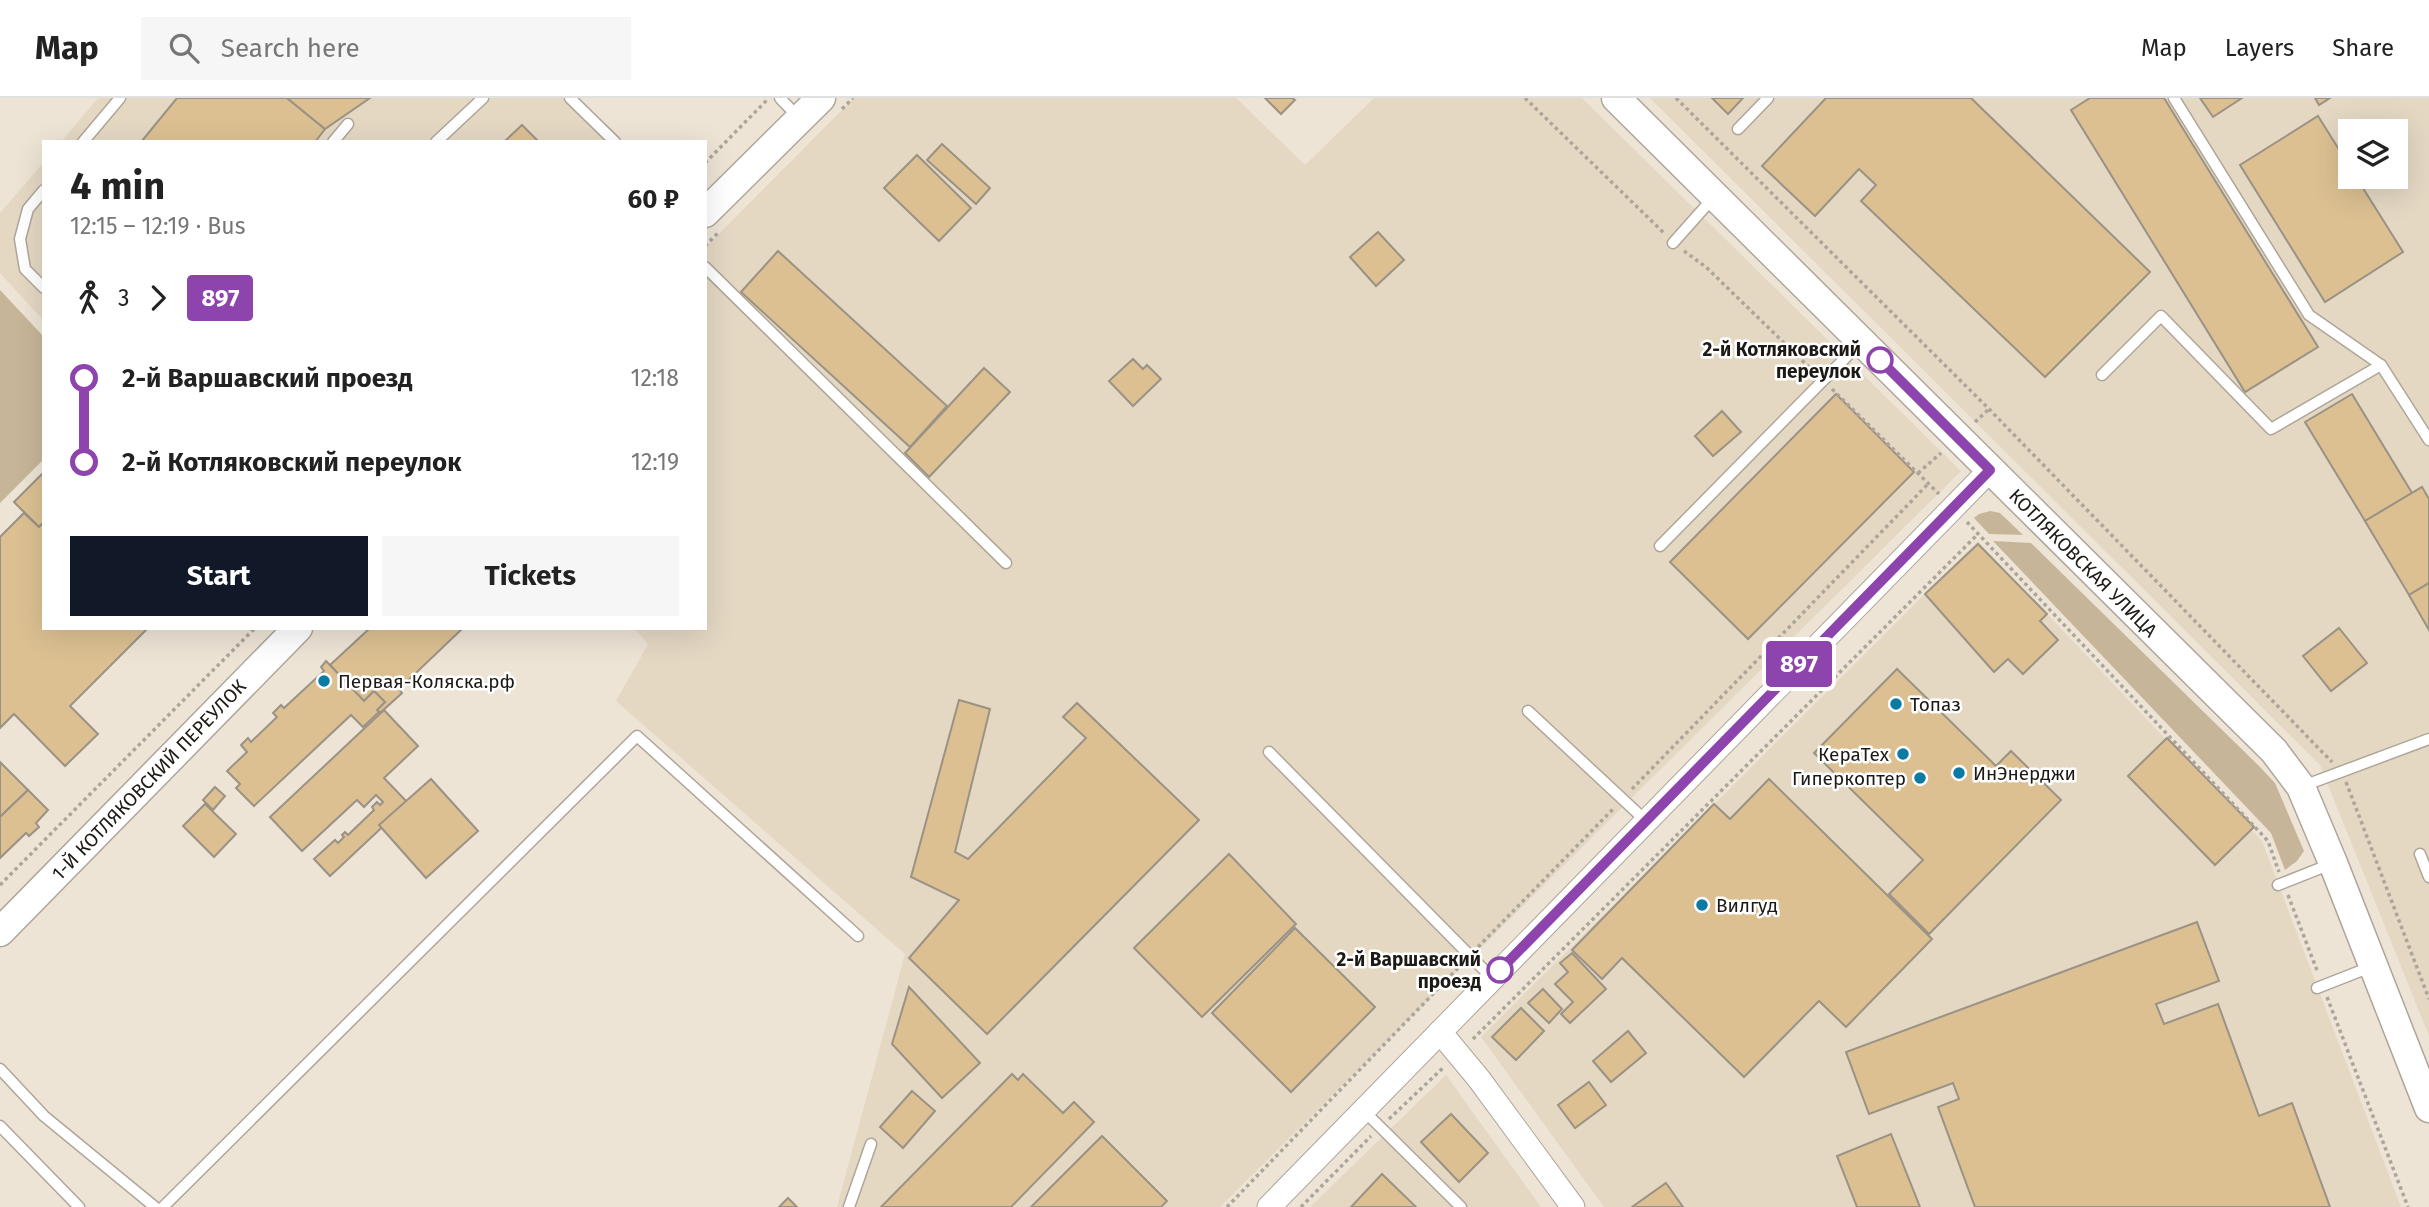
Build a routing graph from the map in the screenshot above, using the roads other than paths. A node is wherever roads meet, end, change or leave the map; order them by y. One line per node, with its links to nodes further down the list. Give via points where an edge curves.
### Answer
1 (120, 98): 12 (lane)
2 (483, 98): 14 (lane)
3 (570, 98): 15 (lane)
4 (780, 98): 9 (lane)
5 (821, 98): 9 (street)
6 (1616, 98): 17 (street, КОТЛЯКОВСКАЯ УЛИЦА)
7 (1768, 98): 11 (lane)
8 (2174, 98): 23 (lane, via 2309,315)
9 (800, 119): 18 (street)
10 (348, 124): 13 (lane)
11 (1738, 129)
12 (85, 140)
13 (335, 140)
14 (438, 140)
15 (613, 140)
16 (42, 192): 21 (lane, via 28,209 20,239 25,269)
17 (1714, 197): 19 (lane); 22 (street, КОТЛЯКОВСКАЯ УЛИЦА)
18 (707, 211)
19 (1673, 243)
20 (707, 269): 28 (lane)
21 (42, 286)
22 (1862, 341): 26 (street, КОТЛЯКОВСКАЯ УЛИЦА); 27 (lane)
23 (2381, 365): 24 (lane, via 2271,429 2161,316); 25 (lane)
24 (2102, 375)
25 (2429, 440)
26 (1990, 470): 33 (street, КОТЛЯКОВСКАЯ УЛИЦА, via 2274,751); 34 (street)
27 (1660, 546)
28 (1006, 563)
29 (296, 630): 39 (street, 1-Й КОТЛЯКОВСКИЙ ПЕРЕУЛОК)
30 (1528, 711): 34 (lane)
31 (2429, 739): 33 (lane)
32 (1269, 752): 42 (lane)
33 (2301, 788): 36 (street, КОТЛЯКОВСКАЯ УЛИЦА)
34 (1645, 820): 42 (street)
35 (2420, 854): 37 (lane)
36 (2333, 863): 38 (lane); 41 (street, КОТЛЯКОВСКАЯ УЛИЦА)
37 (2429, 877)
38 (2280, 884)
39 (0, 932)
40 (858, 936): 52 (lane, via 637,736)
41 (2373, 966): 43 (lane); 46 (street, КОТЛЯКОВСКАЯ УЛИЦА)
42 (1492, 978): 44 (street)
43 (2320, 987)
44 (1440, 1032): 47 (street); 56 (street)
45 (0, 1069): 51 (lane, via 44,1116)
46 (2429, 1108)
47 (1364, 1111): 54 (street); 55 (lane)
48 (0, 1126): 50 (lane)
49 (871, 1144): 53 (lane)
50 (79, 1207)
51 (155, 1207)
52 (163, 1207)
53 (849, 1207)
54 (1269, 1207)
55 (1461, 1207)
56 (1573, 1207)

